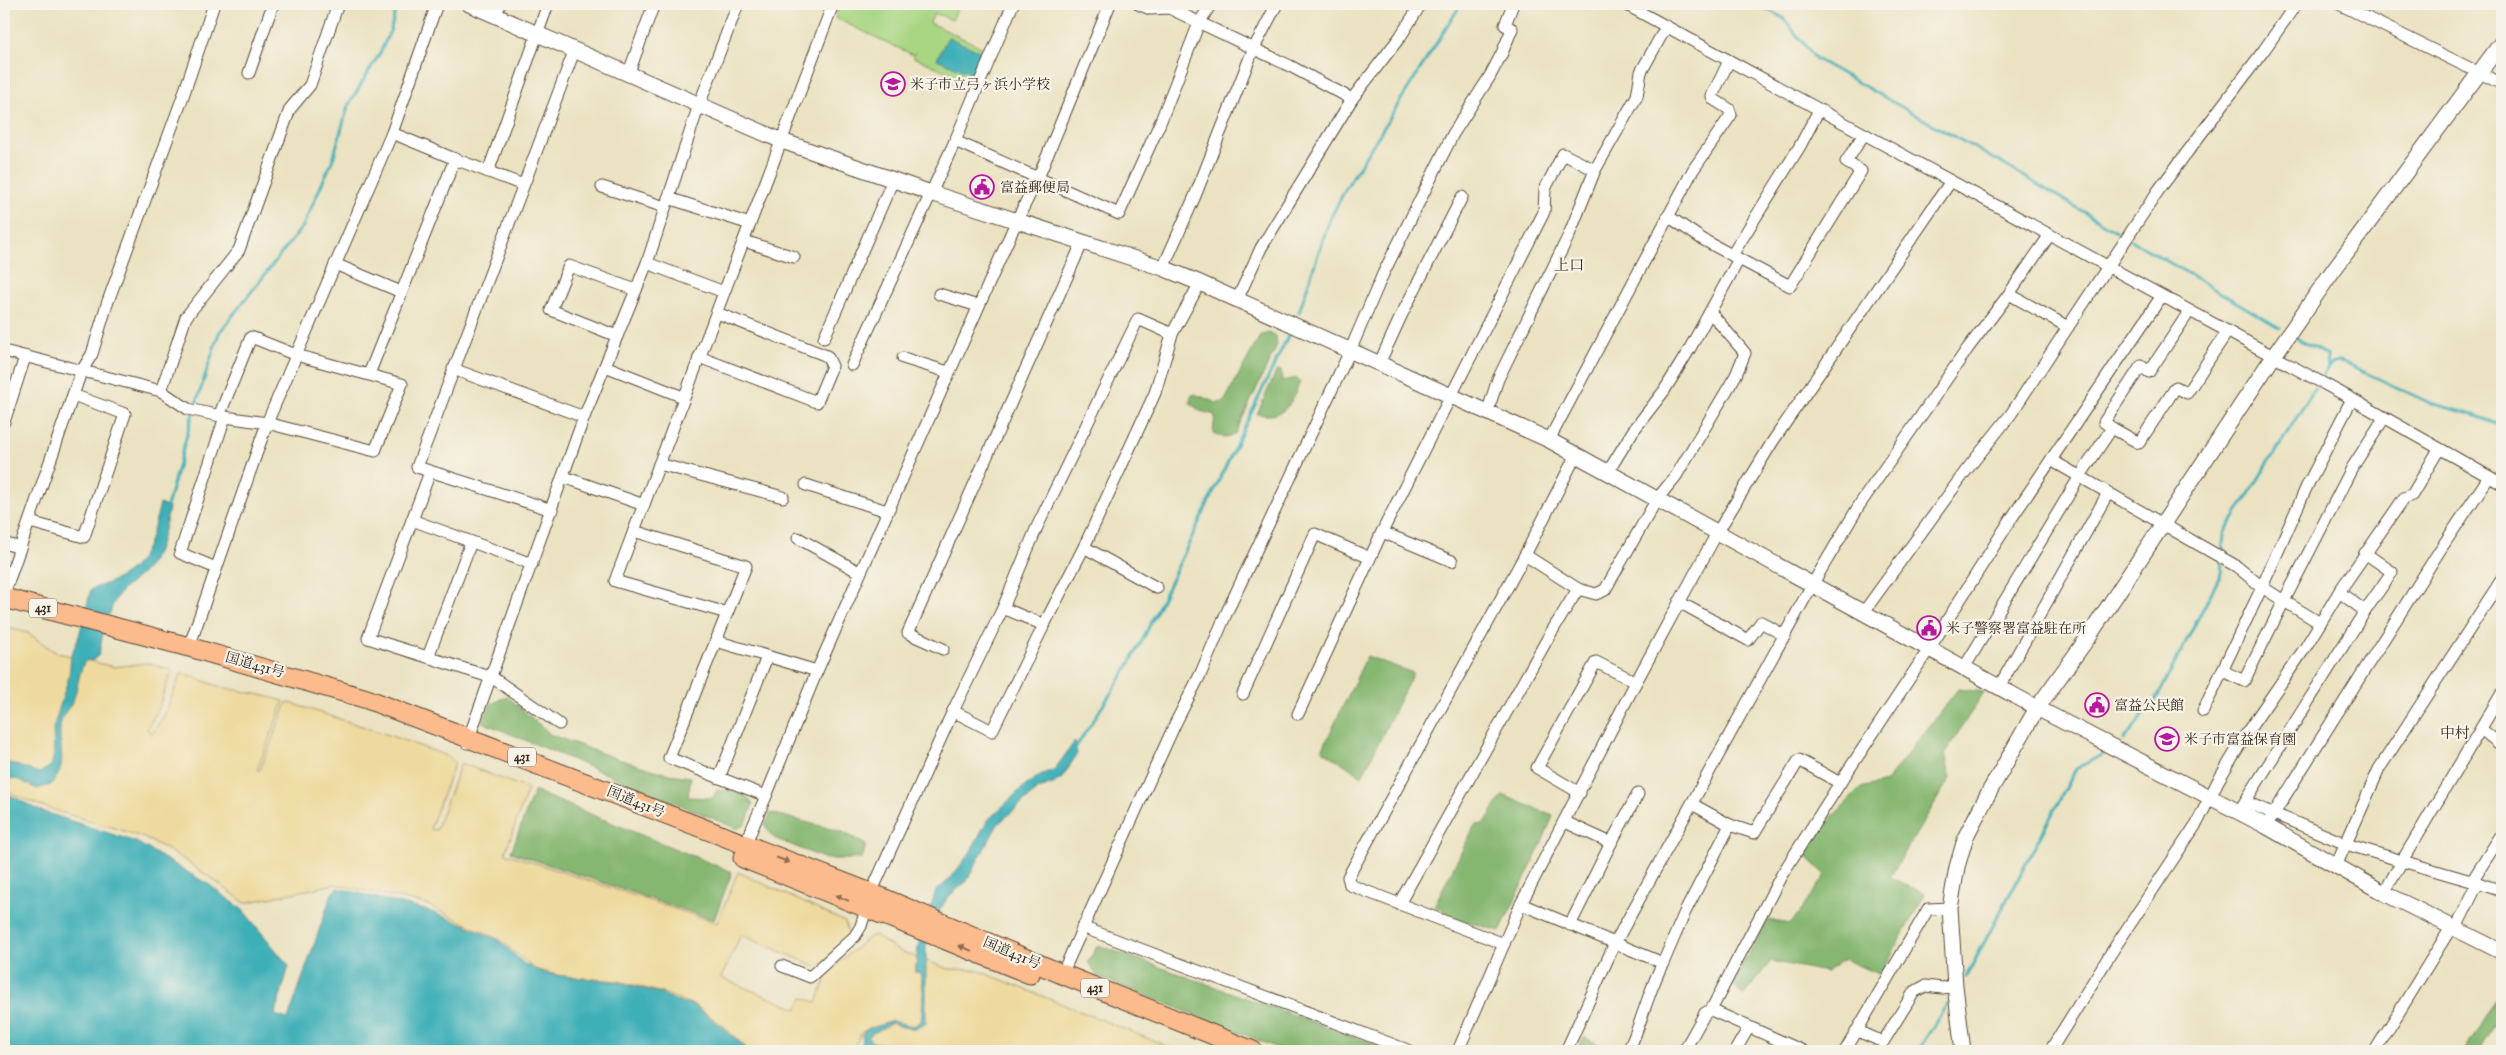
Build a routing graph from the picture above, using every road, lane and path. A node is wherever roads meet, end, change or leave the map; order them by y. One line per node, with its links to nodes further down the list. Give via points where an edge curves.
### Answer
1 (214, 4): 91 (street, via 92,354)
2 (273, 4): 30 (street)
3 (338, 4): 94 (street, via 310,85 290,110 239,250 186,317)
4 (437, 4): 36 (street)
5 (469, 4): 21 (street)
6 (548, 4): 24 (street)
7 (654, 4): 29 (street)
8 (738, 4): 34 (street)
9 (833, 4): 38 (street)
10 (1013, 4): 39 (street)
11 (1110, 4): 43 (street)
12 (1138, 4): 20 (street, via 1150,9)
13 (1211, 4): 22 (street)
14 (1277, 4): 27 (street)
15 (1421, 4): 33 (street)
16 (1513, 4): 80 (street, via 1505,25 1512,29 1502,53 1453,134 1383,274)
17 (1624, 4): 23 (street)
18 (2296, 4): 62 (street, via 2158,191)
19 (2339, 4): 31 (street)
20 (1157, 6): 22 (street, via 1169,8)
21 (498, 10): 24 (street)
22 (1199, 23): 27 (street); 43 (street, via 1160,123 1119,214)
23 (1666, 27): 28 (street); 41 (street, via 1641,72 1637,96)
24 (538, 34): 26 (street); 42 (street)
25 (2502, 42): 31 (street)
26 (575, 49): 29 (street); 46 (street)
27 (1253, 50): 33 (street); 61 (street)
28 (1729, 61): 35 (street); 51 (street, via 1712,96 1729,109 1731,115 1693,170)
29 (629, 72): 34 (street)
30 (249, 73)
31 (2481, 74): 32 (street); 84 (street, via 2332,272)
32 (2502, 84)
33 (1352, 99): 70 (street, via 1261,248)
34 (699, 105): 38 (street); 50 (street)
35 (1819, 110): 37 (street); 58 (street)
36 (392, 133): 40 (street); 60 (street)
37 (1864, 134): 45 (street); 58 (street, via 1846,162 1861,171 1790,286)
38 (782, 141): 44 (street); 53 (street)
39 (955, 141): 43 (street); 48 (street)
40 (455, 158): 42 (street); 65 (street)
41 (1594, 170): 96 (street, via 1563,154 1545,188 1544,212); 99 (street, via 1569,235 1498,379)
42 (488, 172): 46 (street)
43 (1038, 178): 52 (street)
44 (893, 180): 48 (street); 79 (street)
45 (1951, 181): 54 (street); 129 (street, via 1773,441)
46 (523, 185): 90 (street)
47 (602, 187): 50 (street)
48 (932, 193): 52 (street); 88 (street)
49 (1462, 197): 87 (street)
50 (666, 202): 53 (street); 59 (street)
51 (1668, 216): 58 (street, via 1702,240); 106 (street)
52 (1017, 220): 56 (street); 71 (street)
53 (750, 224): 55 (street)
54 (2049, 236): 62 (street); 68 (street)
55 (744, 241): 57 (street); 66 (street)
56 (1083, 242): 61 (street); 164 (street, via 908,633)
57 (794, 257)
58 (1736, 257): 74 (street)
59 (647, 263): 64 (street); 66 (street)
60 (336, 264): 65 (street); 82 (street)
61 (1163, 268): 63 (street)
62 (2108, 268): 69 (street); 75 (street)
63 (1200, 283): 70 (street); 77 (street)
64 (636, 290): 78 (street); 78 (street, via 569,266 551,310)
65 (400, 292): 93 (street)
66 (724, 292): 73 (street)
67 (939, 294): 71 (street)
68 (2008, 294): 75 (street); 143 (street, via 1860,504)
69 (2161, 297): 72 (street); 109 (street)
70 (1238, 300): 80 (street)
71 (978, 306): 92 (street)
72 (2190, 312): 76 (street); 105 (street, via 2150,372 2141,366 2104,422)
73 (717, 313): 83 (street); 83 (street, via 827,356 832,366 816,402)
74 (1711, 313): 112 (street, via 1664,391 1633,430); 120 (street, via 1745,353 1736,375 1676,476)
75 (2068, 327): 155 (street, via 2011,414 1964,472)
76 (2227, 332): 84 (street); 105 (street, via 2187,393 2176,387 2139,443)
77 (1172, 334): 133 (street, via 1155,393); 151 (street, via 1138,319 1037,527)
78 (617, 336): 89 (street)
79 (824, 338)
80 (1350, 351): 87 (street); 209 (street)
81 (4, 352): 85 (street)
82 (296, 355): 93 (street); 100 (street, via 251,337); 104 (street)
83 (699, 357): 97 (street)
84 (2273, 357): 98 (street); 126 (street)
85 (25, 358): 91 (street); 103 (street)
86 (903, 358): 92 (street)
87 (1379, 364): 96 (street)
88 (852, 365)
89 (605, 366): 97 (street); 101 (street)
90 (453, 369): 101 (street); 111 (street, via 417,466)
91 (80, 372): 94 (street); 95 (street)
92 (948, 372): 123 (street)
93 (368, 374): 104 (street, via 402,384 375,451)
94 (161, 391): 100 (street, via 188,409)
95 (73, 395): 125 (street); 125 (street, via 125,414 84,537)
96 (1452, 396): 99 (street); 128 (street)
97 (683, 398): 110 (street)
98 (2352, 399): 102 (street); 144 (street)
99 (1488, 412): 106 (street)
100 (222, 417): 104 (street); 140 (street, via 180,553)
101 (584, 417): 114 (street)
102 (2384, 418): 107 (street); 150 (street, via 2352,468)
103 (4, 422)
104 (266, 423): 140 (street)
105 (2112, 428): 113 (street)
106 (1549, 440): 108 (street)
107 (2438, 448): 115 (street); 135 (street, via 2412,495 2404,498)
108 (1576, 455): 112 (street); 136 (street)
109 (2051, 460): 113 (street); 163 (street)
110 (659, 464): 119 (street); 121 (street)
111 (430, 472): 122 (street); 124 (street)
112 (1608, 472): 120 (street)
113 (2080, 476): 118 (street); 167 (street)
114 (564, 477): 121 (street); 122 (street)
115 (2489, 477): 116 (street); 191 (street)
116 (2502, 484)
117 (806, 485): 123 (street)
118 (2108, 493): 126 (street); 172 (street)
119 (782, 497)
120 (1657, 499): 129 (street); 146 (street, via 1605,590 1596,594)
121 (644, 505): 127 (street)
122 (552, 510): 139 (street)
123 (887, 511): 141 (street)
124 (412, 520): 131 (street); 165 (street, via 368,638)
125 (30, 522): 134 (street)
126 (2163, 523): 144 (street); 175 (street, via 2088,640)
127 (634, 531): 154 (street, via 746,566); 154 (street, via 615,581)
128 (1382, 532): 137 (street); 138 (street)
129 (1717, 532): 143 (street); 149 (street)
130 (798, 538): 141 (street)
131 (471, 542): 139 (street); 165 (street)
132 (4, 543): 134 (street)
133 (1084, 547): 145 (street); 158 (street)
134 (20, 548): 148 (street)
135 (2365, 553): 147 (street); 153 (street, via 2392,572)
136 (1525, 554): 146 (street); 204 (street, via 1348,878 1350,885)
137 (1370, 558): 174 (street, via 1316,534); 178 (street)
138 (1452, 561)
139 (532, 564): 170 (street)
140 (216, 568): 162 (street)
141 (859, 572): 168 (street)
142 (2502, 579): 196 (street, via 2380,769)
143 (1812, 585): 155 (street); 160 (street)
144 (2262, 587): 150 (street); 169 (street)
145 (1157, 588)
146 (1578, 589): 204 (street)
147 (2339, 592): 153 (street); 156 (street)
148 (4, 596): 157 (highway, 国道431号 / 431)
149 (1678, 602): 160 (street, via 1748,640 1761,622); 171 (street)
150 (2284, 602): 156 (street); 169 (street, via 2244,682)
151 (1003, 608): 158 (street); 176 (street)
152 (4, 609): 157 (highway, 国道431号 / 431)
153 (2365, 611): 190 (street)
154 (727, 613): 161 (street)
155 (1864, 613): 163 (street)
156 (2320, 623): 188 (street, via 2248,730)
157 (80, 624): 159 (highway, 国道431号 / 431)
158 (1044, 626): 176 (street, via 992,731)
159 (108, 632): 162 (highway, 国道431号 / 431); 181 (highway, 国道431号 / 431)
160 (1785, 636): 189 (street)
161 (716, 640): 166 (street); 183 (street, via 669,758)
162 (189, 647): 181 (highway, 国道431号 / 431, via 367,699)
163 (1929, 649): 167 (street); 184 (street)
164 (943, 650)
165 (428, 657): 170 (street)
166 (768, 657): 168 (street); 183 (street)
167 (1964, 668): 172 (street)
168 (817, 671): 187 (street)
169 (2223, 671): 177 (street)
170 (493, 678): 179 (street); 181 (street)
171 (1636, 682): 185 (street); 185 (street, via 1596,662 1537,768)
172 (1999, 687): 175 (street)
173 (2502, 693): 180 (street)
174 (1243, 694)
175 (2037, 708): 188 (street); 206 (street, via 1966,836)
176 (953, 711): 203 (street)
177 (2202, 711)
178 (1298, 714)
179 (559, 724)
180 (2481, 729): 182 (street); 198 (street)
181 (468, 742): 197 (highway, 国道431号 / 431); 203 (highway, 国道431号 / 431, one-way to 181)
182 (2502, 746)
183 (719, 778): 187 (street)
184 (1840, 783): 193 (street, via 1799,760 1754,833); 218 (street, via 1781,876)
185 (1580, 793): 192 (street)
186 (1638, 794): 195 (street)
187 (766, 796): 197 (street)
188 (2210, 798): 190 (street); 232 (street)
189 (1692, 804): 193 (street); 212 (street)
190 (2242, 808): 191 (street)
191 (2270, 820): 196 (street); 199 (street)
192 (1565, 822): 195 (street); 205 (street)
193 (1730, 825): 214 (street)
194 (2500, 837): 200 (street)
195 (1611, 843): 208 (street)
196 (2346, 844): 198 (street); 199 (street)
197 (745, 845): 203 (highway, 国道431号 / 431, one-way to 203)
198 (2402, 861): 200 (street); 202 (street)
199 (2336, 866): 202 (street)
200 (2475, 882): 201 (street); 210 (street)
201 (2502, 891)
202 (2384, 893): 210 (street)
203 (868, 900): 207 (highway, 国道431号 / 431); 215 (street, via 855,936 810,978)
204 (1399, 904): 211 (street)
205 (1521, 904): 208 (street); 211 (street)
206 (1950, 908): 217 (street); 220 (street, via 1928,909)
207 (928, 925): 216 (highway, 国道431号 / 431); 222 (highway, 国道431号 / 431, one-way to 207)
208 (1570, 925): 212 (street)
209 (1082, 927): 216 (street); 224 (street)
210 (2454, 927): 213 (street); 233 (street)
211 (1504, 944): 225 (street)
212 (1616, 944): 214 (street); 226 (street)
213 (2502, 952)
214 (1663, 963): 227 (street)
215 (782, 966)
216 (1062, 974): 223 (highway, 国道431号 / 431)
217 (1955, 986): 220 (street, via 1924,986 1914,992 1883,1042); 231 (street)
218 (1711, 1010): 219 (street); 228 (street, via 1705,1013)
219 (1749, 1027): 221 (street); 229 (street)
220 (1858, 1031): 230 (street)
221 (1796, 1050)
222 (1221, 1051)
223 (1253, 1051)
224 (1410, 1051)
225 (1458, 1051)
226 (1566, 1051)
227 (1628, 1051)
228 (1684, 1051)
229 (1735, 1051)
230 (1845, 1051)
231 (1963, 1051)
232 (2050, 1051)
233 (2375, 1051)

